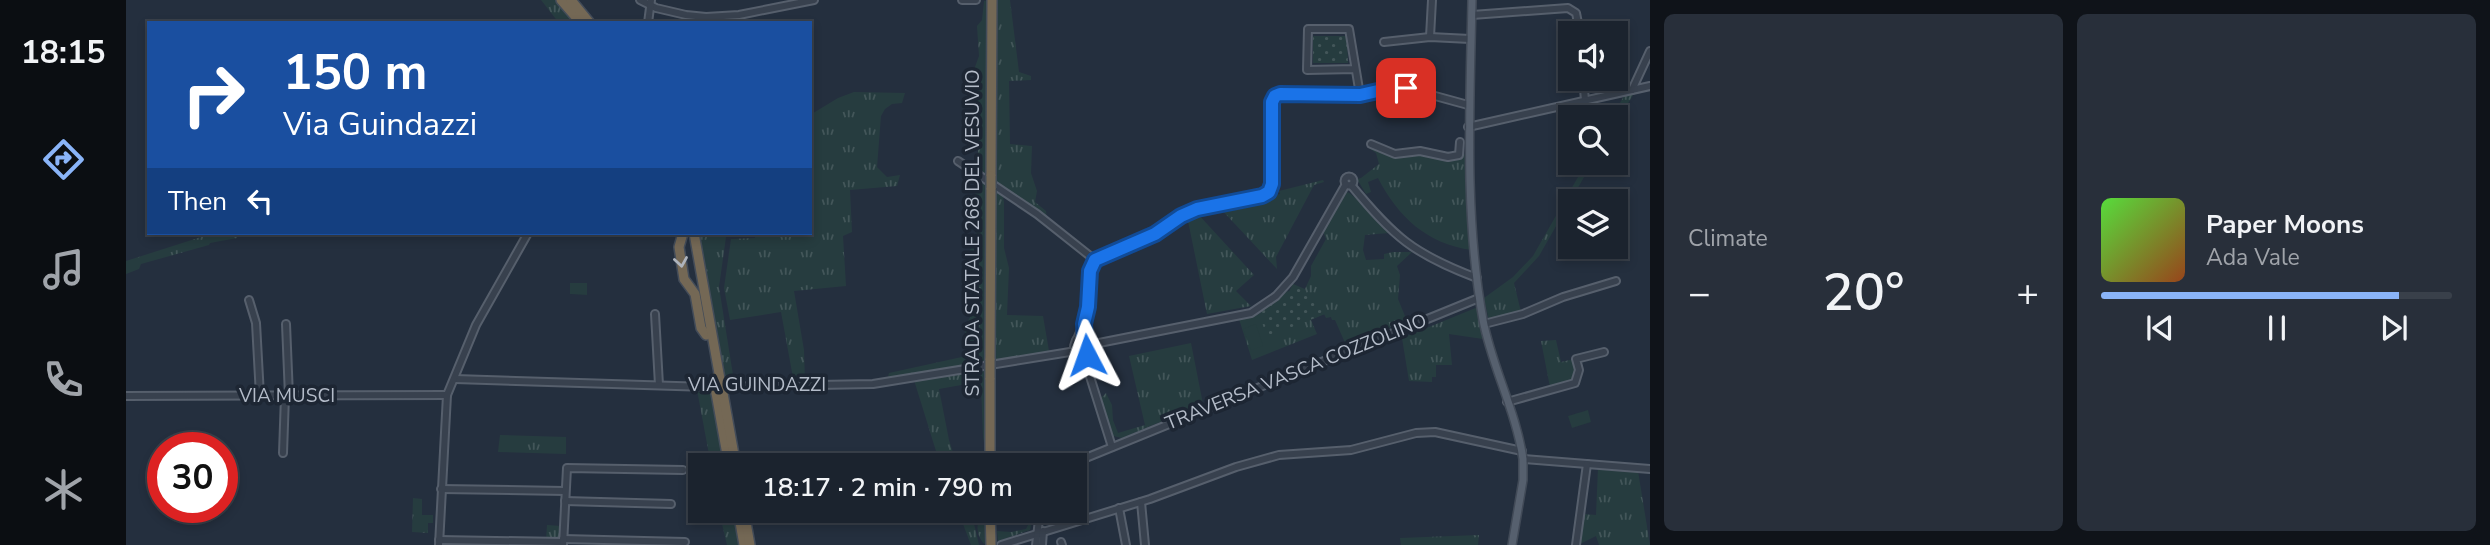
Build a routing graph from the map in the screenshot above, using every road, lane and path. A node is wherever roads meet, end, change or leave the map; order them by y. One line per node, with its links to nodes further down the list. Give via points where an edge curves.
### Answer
1 (561, 0): 12 (highway)
2 (571, 0): 13 (highway)
3 (640, 0): 10 (street)
4 (814, 0): 10 (street, via 706,17)
5 (962, 0): 6 (street)
6 (976, 0)
7 (992, 0): 60 (highway, STRADA STATALE 268 DEL VESUVIO, bridge)
8 (1432, 0): 16 (street)
9 (1472, 0): 11 (main road)
10 (651, 3): 14 (street)
11 (1472, 15): 15 (street, via 1568,8); 17 (main road)
12 (579, 21)
13 (588, 21)
14 (648, 21)
15 (1578, 21)
16 (1430, 37): 17 (street); 18 (street)
17 (1471, 39): 26 (main road)
18 (1384, 43)
19 (1650, 51): 22 (street)
20 (1355, 69): 20 (street, via 1349,29 1308,29 1307,71); 24 (street)
21 (1650, 86): 22 (street)
22 (1632, 90): 25 (street)
23 (1584, 91): 25 (street)
24 (1360, 95): 26 (street, via 1406,88); 34 (street, via 1277,94 1272,102 1269,192 1189,212 1155,234)
25 (1585, 100): 27 (street)
26 (1468, 105): 27 (main road)
27 (1468, 127): 35 (main road)
28 (1460, 142): 29 (street, via 1458,155 1448,157 1420,151 1395,154)
29 (1371, 144)
30 (958, 161): 34 (street)
31 (527, 235): 48 (street, via 476,325)
32 (685, 235): 47 (highway, one-way to 47)
33 (694, 235): 47 (highway)
34 (1095, 260): 42 (street, via 1090,271)
35 (1477, 278): 37 (main road); 42 (street, VIA GUINDAZZI, via 1406,244 1348,185 1293,276 1276,296 1251,313)
36 (1616, 281): 41 (street)
37 (1479, 298): 41 (main road); 56 (street, TRAVERSA VASCA COZZOLINO)
38 (249, 300): 53 (street, via 256,323)
39 (655, 314): 49 (street)
40 (286, 324): 54 (street)
41 (1484, 324): 55 (main road)
42 (1085, 343): 43 (street, VIA GUINDAZZI); 43 (street, via 1074,346); 45 (street, VIA GUINDAZZI); 46 (street)
43 (1078, 352): 45 (street, VIA GUINDAZZI); 46 (street)
44 (1604, 352): 55 (street, via 1576,359 1576,383)
45 (1056, 353): 49 (street, VIA GUINDAZZI, via 873,384)
46 (1087, 367): 56 (street)
47 (717, 378): 50 (highway, bridge)
48 (455, 379): 49 (street, VIA GUINDAZZI); 51 (street)
49 (659, 385)
50 (720, 393): 58 (highway); 59 (highway)
51 (447, 395): 54 (street, VIA MUSCI); 66 (street)
52 (126, 396): 53 (street, VIA MUSCI)
53 (260, 396): 54 (street, VIA MUSCI)
54 (287, 396): 57 (street)
55 (1507, 402): 61 (main road)
56 (1112, 447): 62 (street, TRAVERSA VASCA COZZOLINO)
57 (283, 453)
58 (727, 453)
59 (733, 453)
60 (990, 453)
61 (1522, 455): 63 (street); 69 (street, via 1435,432 1416,433 1351,450 1258,460); 88 (main road, via 1523,480)
62 (1087, 457)
63 (1587, 464): 64 (street); 89 (street)
64 (1650, 469)
65 (683, 470): 67 (street, via 568,468)
66 (441, 489): 67 (street); 77 (street)
67 (565, 491): 68 (street)
68 (565, 501): 70 (street); 78 (street)
69 (1141, 502): 71 (street); 87 (street)
70 (671, 504)
71 (1119, 508): 76 (street); 86 (street)
72 (740, 523): 81 (highway)
73 (746, 523): 82 (highway)
74 (990, 523): 80 (highway)
75 (1040, 523): 76 (street)
76 (1040, 532): 83 (street); 84 (street); 85 (street)
77 (439, 542): 78 (street)
78 (563, 542): 79 (street)
79 (685, 542)
80 (991, 542)
81 (744, 545)
82 (750, 545)
83 (1001, 545)
84 (1036, 545)
85 (1042, 545)
86 (1126, 545)
87 (1145, 545)
88 (1512, 545)
89 (1576, 545)

